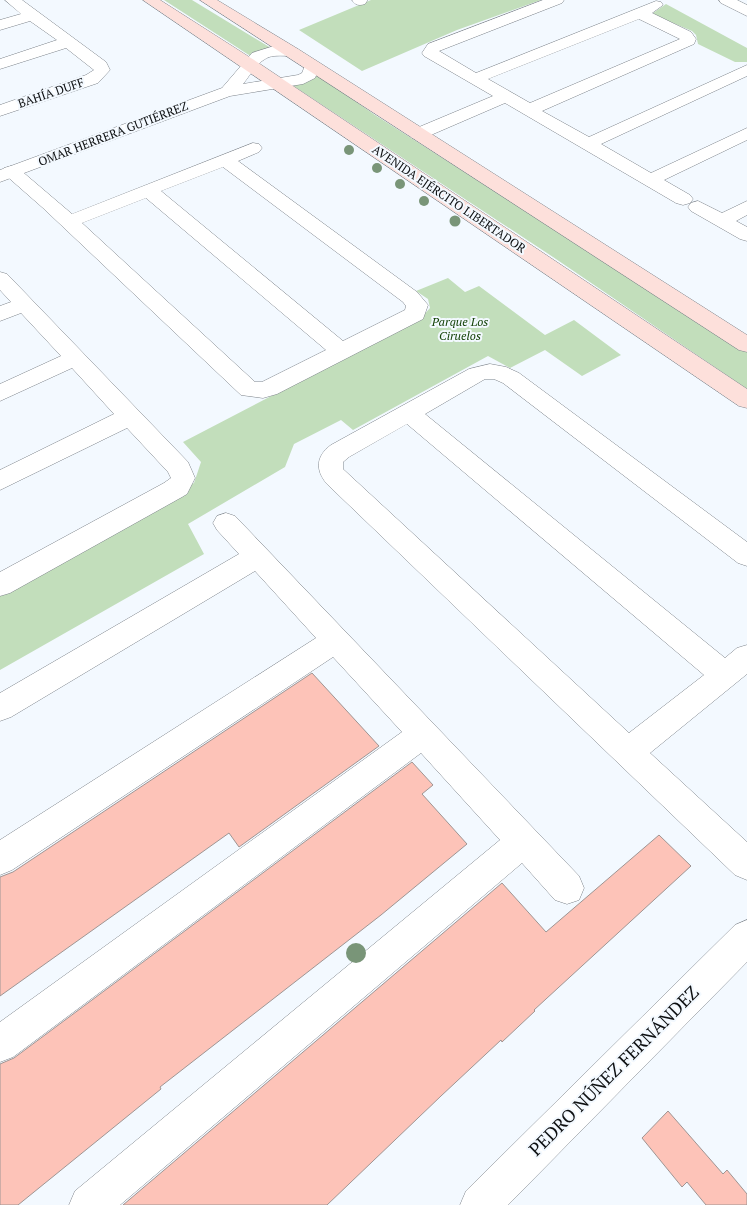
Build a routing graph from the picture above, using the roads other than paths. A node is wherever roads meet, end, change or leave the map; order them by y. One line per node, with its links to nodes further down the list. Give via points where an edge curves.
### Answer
1 (12, 0): 9 (street)
2 (150, 0): 14 (main road, AVENIDA EJÉRCITO LIBERTADOR)
3 (207, 0): 12 (main road)
4 (557, 0): 17 (street, via 431,49 433,56)
5 (652, 0): 8 (street, via 655,6)
6 (726, 0): 7 (street)
7 (747, 11)
8 (640, 13): 17 (street); 21 (street, via 685,35 688,42)
9 (32, 15): 10 (street); 11 (street)
10 (0, 25)
11 (68, 42): 13 (street); 22 (street, BAHÍA DUFF, via 100,66 101,73)
12 (292, 52): 14 (street, OMAR HERRERA GUTIÉRREZ, via 264,53 257,56); 15 (main road)
13 (0, 64)
14 (251, 65): 18 (main road, AVENIDA EJÉRCITO LIBERTADOR); 19 (street, OMAR HERRERA GUTIÉRREZ)
15 (312, 66): 18 (street, OMAR HERRERA GUTIÉRREZ, via 309,75 302,79); 24 (main road)
16 (747, 70): 25 (street)
17 (474, 79): 20 (street)
18 (275, 83): 19 (street, OMAR HERRERA GUTIÉRREZ); 42 (main road, AVENIDA EJÉRCITO LIBERTADOR)
19 (226, 92): 28 (street, OMAR HERRERA GUTIÉRREZ)
20 (505, 97): 21 (street); 24 (street)
21 (529, 110): 25 (street)
22 (0, 111)
23 (747, 132): 29 (street)
24 (418, 134): 38 (main road)
25 (588, 144): 29 (street)
26 (253, 148): 27 (street)
27 (224, 160): 30 (street); 39 (street, via 414,301 417,309 410,318)
28 (6, 174): 33 (street)
29 (650, 180): 32 (street)
30 (148, 190): 33 (street); 39 (street)
31 (747, 206): 32 (street)
32 (722, 221): 34 (street)
33 (68, 222): 39 (street, via 249,389 269,388)
34 (747, 235)
35 (0, 278): 36 (street)
36 (24, 304): 37 (street); 40 (street)
37 (0, 314)
38 (747, 346)
39 (342, 352)
40 (75, 358): 41 (street); 44 (street)
41 (0, 393)
42 (747, 400)
43 (409, 413): 47 (street, via 482,372 505,374); 51 (street); 54 (street, via 335,455 330,463 332,474)
44 (130, 416): 45 (street); 49 (street, via 179,468 183,478 181,483)
45 (0, 481)
46 (226, 523): 48 (street)
47 (747, 556)
48 (257, 557): 50 (street); 52 (street)
49 (0, 585)
50 (335, 640): 53 (street); 56 (street)
51 (736, 666): 54 (street)
52 (0, 708)
53 (423, 734): 55 (street); 60 (street)
54 (628, 752): 57 (street)
55 (524, 841): 58 (street); 61 (street)
56 (0, 859)
57 (747, 864)
58 (567, 888)
59 (747, 936): 62 (street, PEDRO NÚÑEZ FERNÁNDEZ)
60 (0, 1044)
61 (89, 1205)
62 (480, 1205)

